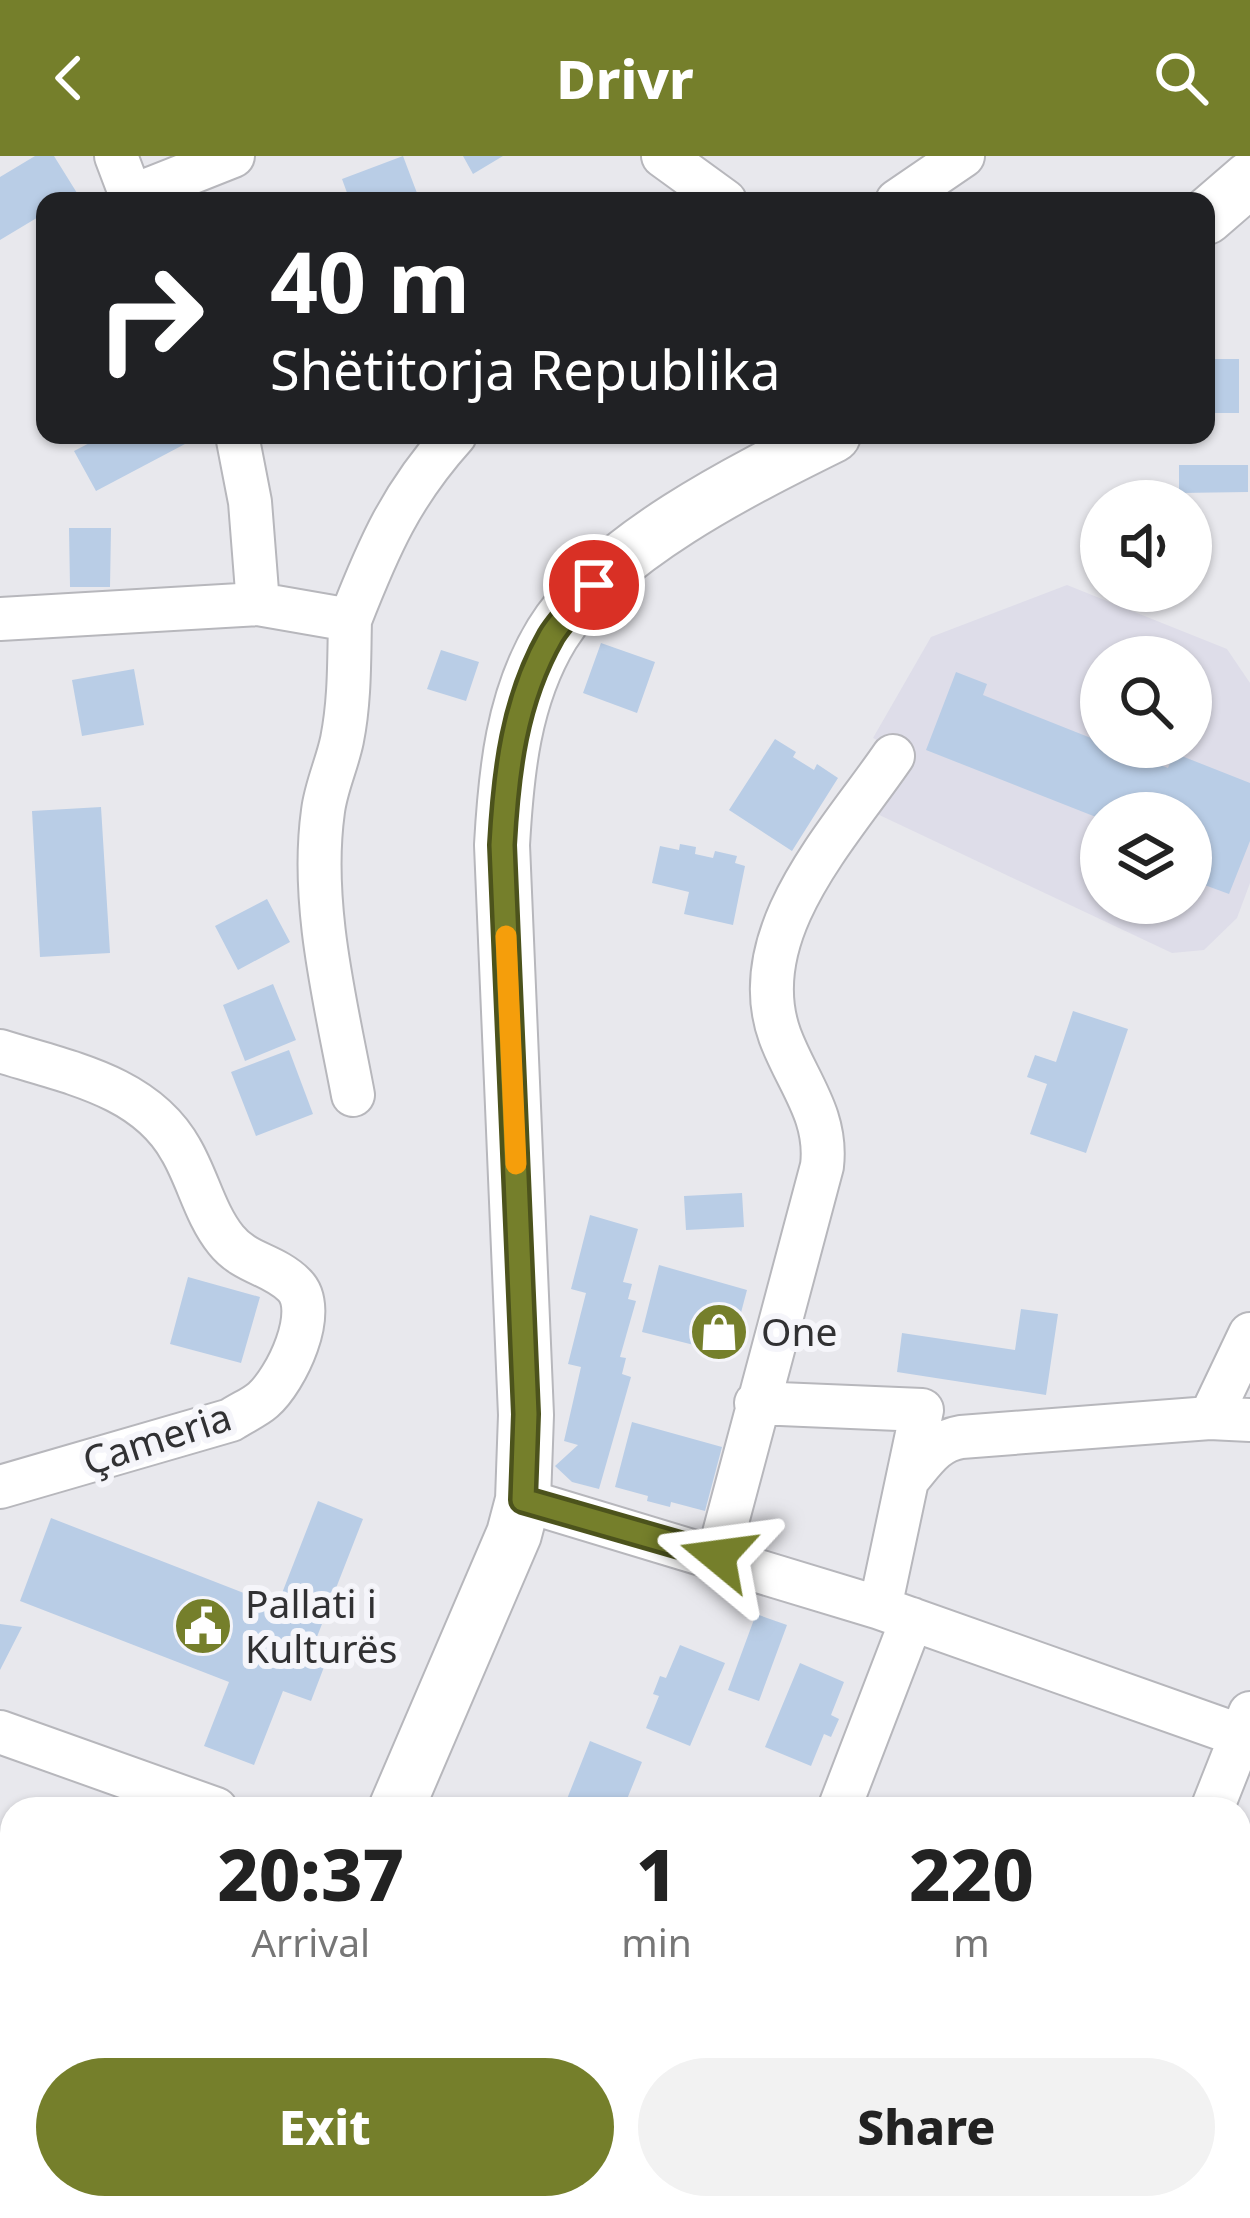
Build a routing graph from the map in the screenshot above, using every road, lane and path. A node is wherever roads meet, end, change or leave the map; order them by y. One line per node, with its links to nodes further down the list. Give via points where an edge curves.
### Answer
1 (116, 156): 6 (street)
2 (232, 156): 7 (street)
3 (663, 156): 8 (street)
4 (962, 156): 9 (street)
5 (1250, 179): 10 (main road)
6 (129, 192)
7 (148, 192)
8 (713, 192)
9 (910, 192)
10 (1215, 209)
11 (239, 444): 14 (street)
12 (447, 444): 16 (street, via 386,531)
13 (815, 444): 25 (main road, via 661,532 594,585 553,633 522,702 502,845)
14 (258, 604): 15 (street); 16 (street)
15 (0, 619)
16 (350, 620): 19 (street, via 349,691 322,810 321,880)
17 (893, 756): 21 (street, via 789,911 776,945 769,990 779,1035 825,1141)
18 (0, 1052): 24 (street, Çameria, via 134,1098 173,1137 216,1228 239,1256 299,1289 304,1314 284,1376 231,1420)
19 (352, 1096)
20 (1250, 1334): 22 (street)
21 (756, 1403): 23 (street, via 922,1409); 26 (street)
22 (1230, 1419): 23 (street, via 945,1440)
23 (907, 1480): 27 (street)
24 (0, 1487)
25 (523, 1500): 26 (street); 31 (main road)
26 (718, 1556): 27 (street)
27 (896, 1614): 28 (street); 32 (street)
28 (1247, 1729): 33 (street)
29 (0, 1732): 30 (street)
30 (127, 1794)
31 (401, 1797)
32 (843, 1797)
33 (1217, 1797)

